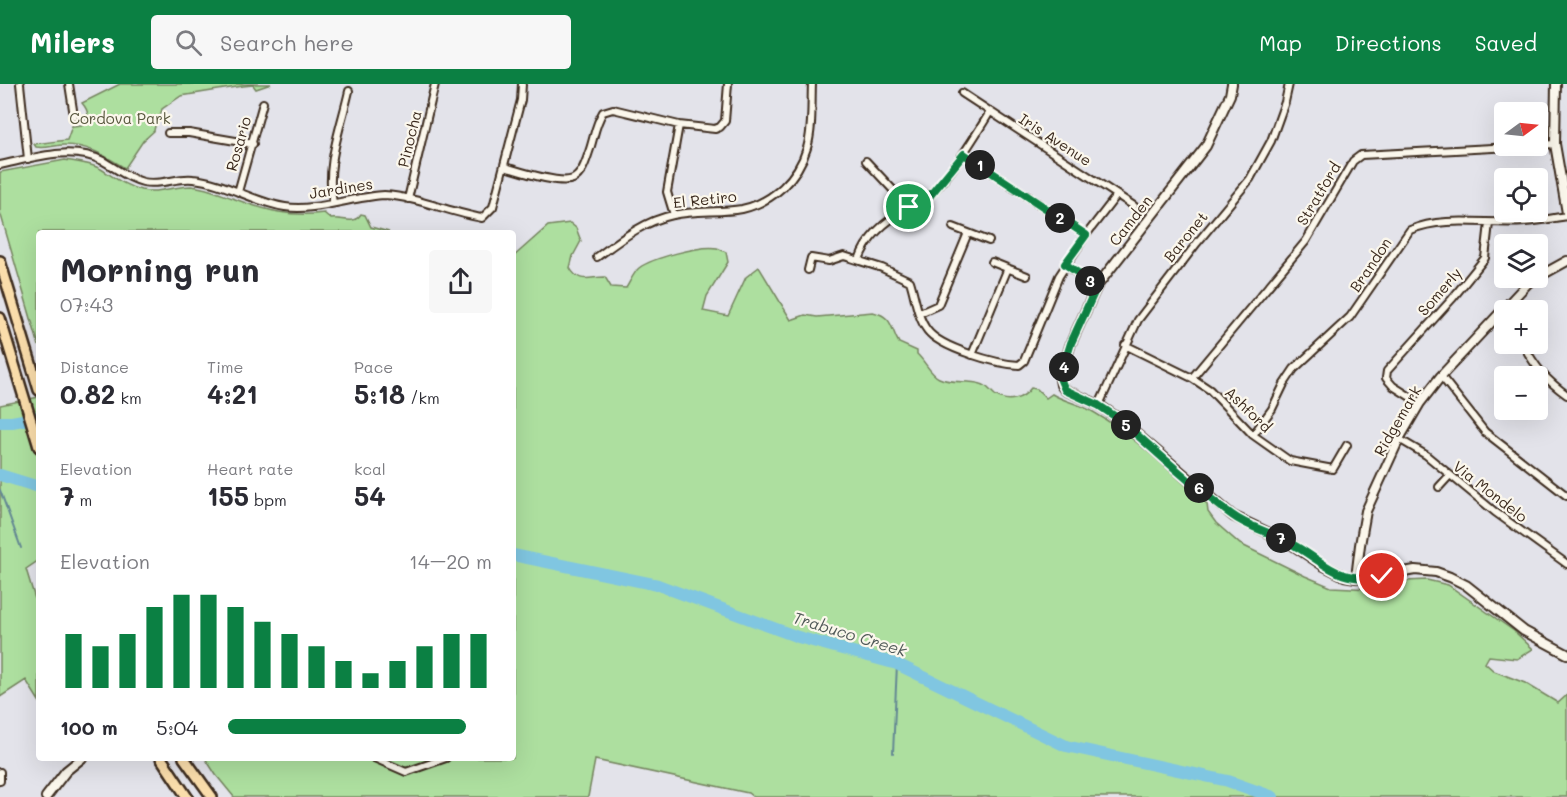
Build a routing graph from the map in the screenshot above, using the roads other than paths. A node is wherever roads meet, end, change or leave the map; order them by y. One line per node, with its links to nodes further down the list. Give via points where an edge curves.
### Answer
1 (20, 84): 22 (street)
2 (69, 84): 14 (street)
3 (435, 84): 28 (street, Pinocha)
4 (522, 84): 25 (street, Jardines)
5 (728, 84): 15 (street, via 726,121 720,127)
6 (812, 84): 33 (street, El Retiro, via 807,149 794,175 779,191 740,209)
7 (1232, 84): 49 (street, Camden, via 1206,147)
8 (1289, 84): 55 (street, Baronet, via 1271,141 1250,179 1159,291)
9 (1556, 84): 19 (street)
10 (349, 92): 29 (street, via 331,172)
11 (962, 93): 13 (street, Iris Avenue)
12 (263, 103): 17 (street, Rosario)
13 (990, 112): 21 (street); 27 (street, Iris Avenue)
14 (74, 116)
15 (679, 125): 25 (street, via 613,110 603,112 581,171 573,179 562,181); 33 (street, via 667,192)
16 (168, 133): 17 (street)
17 (253, 144): 26 (street, Rosario)
18 (1548, 144): 19 (street)
19 (1555, 144): 32 (street)
20 (1494, 148): 59 (street, Stratford, via 1361,155 1353,161 1306,241)
21 (964, 154): 31 (street, via 928,198); 37 (street)
22 (28, 159): 24 (street, Jardines); 26 (street, Jardines, via 52,154 88,155 146,183 190,178)
23 (866, 161): 31 (street)
24 (0, 165)
25 (505, 167): 28 (street, Jardines, via 493,207 482,218)
26 (238, 192): 29 (street, Jardines, via 283,207)
27 (1118, 195): 30 (street, Iris Avenue); 37 (street)
28 (408, 199): 29 (street, Jardines, via 382,195)
29 (333, 203)
30 (1134, 206)
31 (909, 207): 40 (street, via 874,234)
32 (1567, 214): 34 (street, Brandon, via 1526,222)
33 (674, 215): 39 (street, El Retiro, via 642,226)
34 (1489, 223): 62 (street, Somerly, via 1485,258 1389,366 1386,378); 64 (street, Brandon, via 1421,225 1410,230 1350,317 1294,369)
35 (952, 227): 36 (street)
36 (968, 233): 38 (street); 52 (street, via 938,305)
37 (1086, 235): 44 (street)
38 (989, 241)
39 (597, 257)
40 (859, 260): 46 (street, via 844,256 829,261 813,257); 52 (street, via 910,281)
41 (0, 261): 60 (main road)
42 (1567, 261): 47 (street, Ridgemark)
43 (992, 262): 45 (street)
44 (1065, 264): 49 (street); 57 (street, via 1022,364)
45 (1008, 268): 48 (street); 57 (street)
46 (808, 270)
47 (1548, 271)
48 (1027, 276)
49 (1097, 286): 63 (street, Camden, via 1060,378 1065,390)
50 (1524, 288): 51 (street, Ridgemark)
51 (1515, 300)
52 (920, 313): 57 (street, via 929,333)
53 (0, 318): 65 (main road)
54 (1494, 324): 58 (street, Ridgemark)
55 (1125, 345): 59 (street, Ashford); 63 (street, Baronet)
56 (1528, 354): 61 (street, via 1534,365)
57 (972, 355)
58 (1441, 376): 62 (street, Ridgemark); 70 (street, via 1485,432)
59 (1192, 378): 64 (street, Ashford, via 1210,390)
60 (36, 380)
61 (1567, 395)
62 (1420, 403): 66 (street, Ridgemark)
63 (1098, 405): 72 (street, via 1233,516 1288,542 1324,566)
64 (1253, 435): 67 (street, Ashford, via 1290,461 1333,469)
65 (36, 437)
66 (1399, 439): 68 (street, Via Mondelo); 72 (street, Ridgemark, via 1366,511)
67 (1347, 445)
68 (1450, 475): 69 (street); 71 (street, Via Mondelo)
69 (1439, 487)
70 (1567, 496)
71 (1567, 564)
72 (1356, 578): 73 (street, via 1415,570 1450,577 1524,631)
73 (1567, 654)
74 (78, 761): 81 (street)
75 (163, 761): 82 (main road)
76 (186, 761): 83 (main road)
77 (381, 761): 78 (street, via 406,772)
78 (437, 761)
79 (0, 772): 80 (street)
80 (0, 781)
81 (46, 797)
82 (187, 797)
83 (212, 797)

